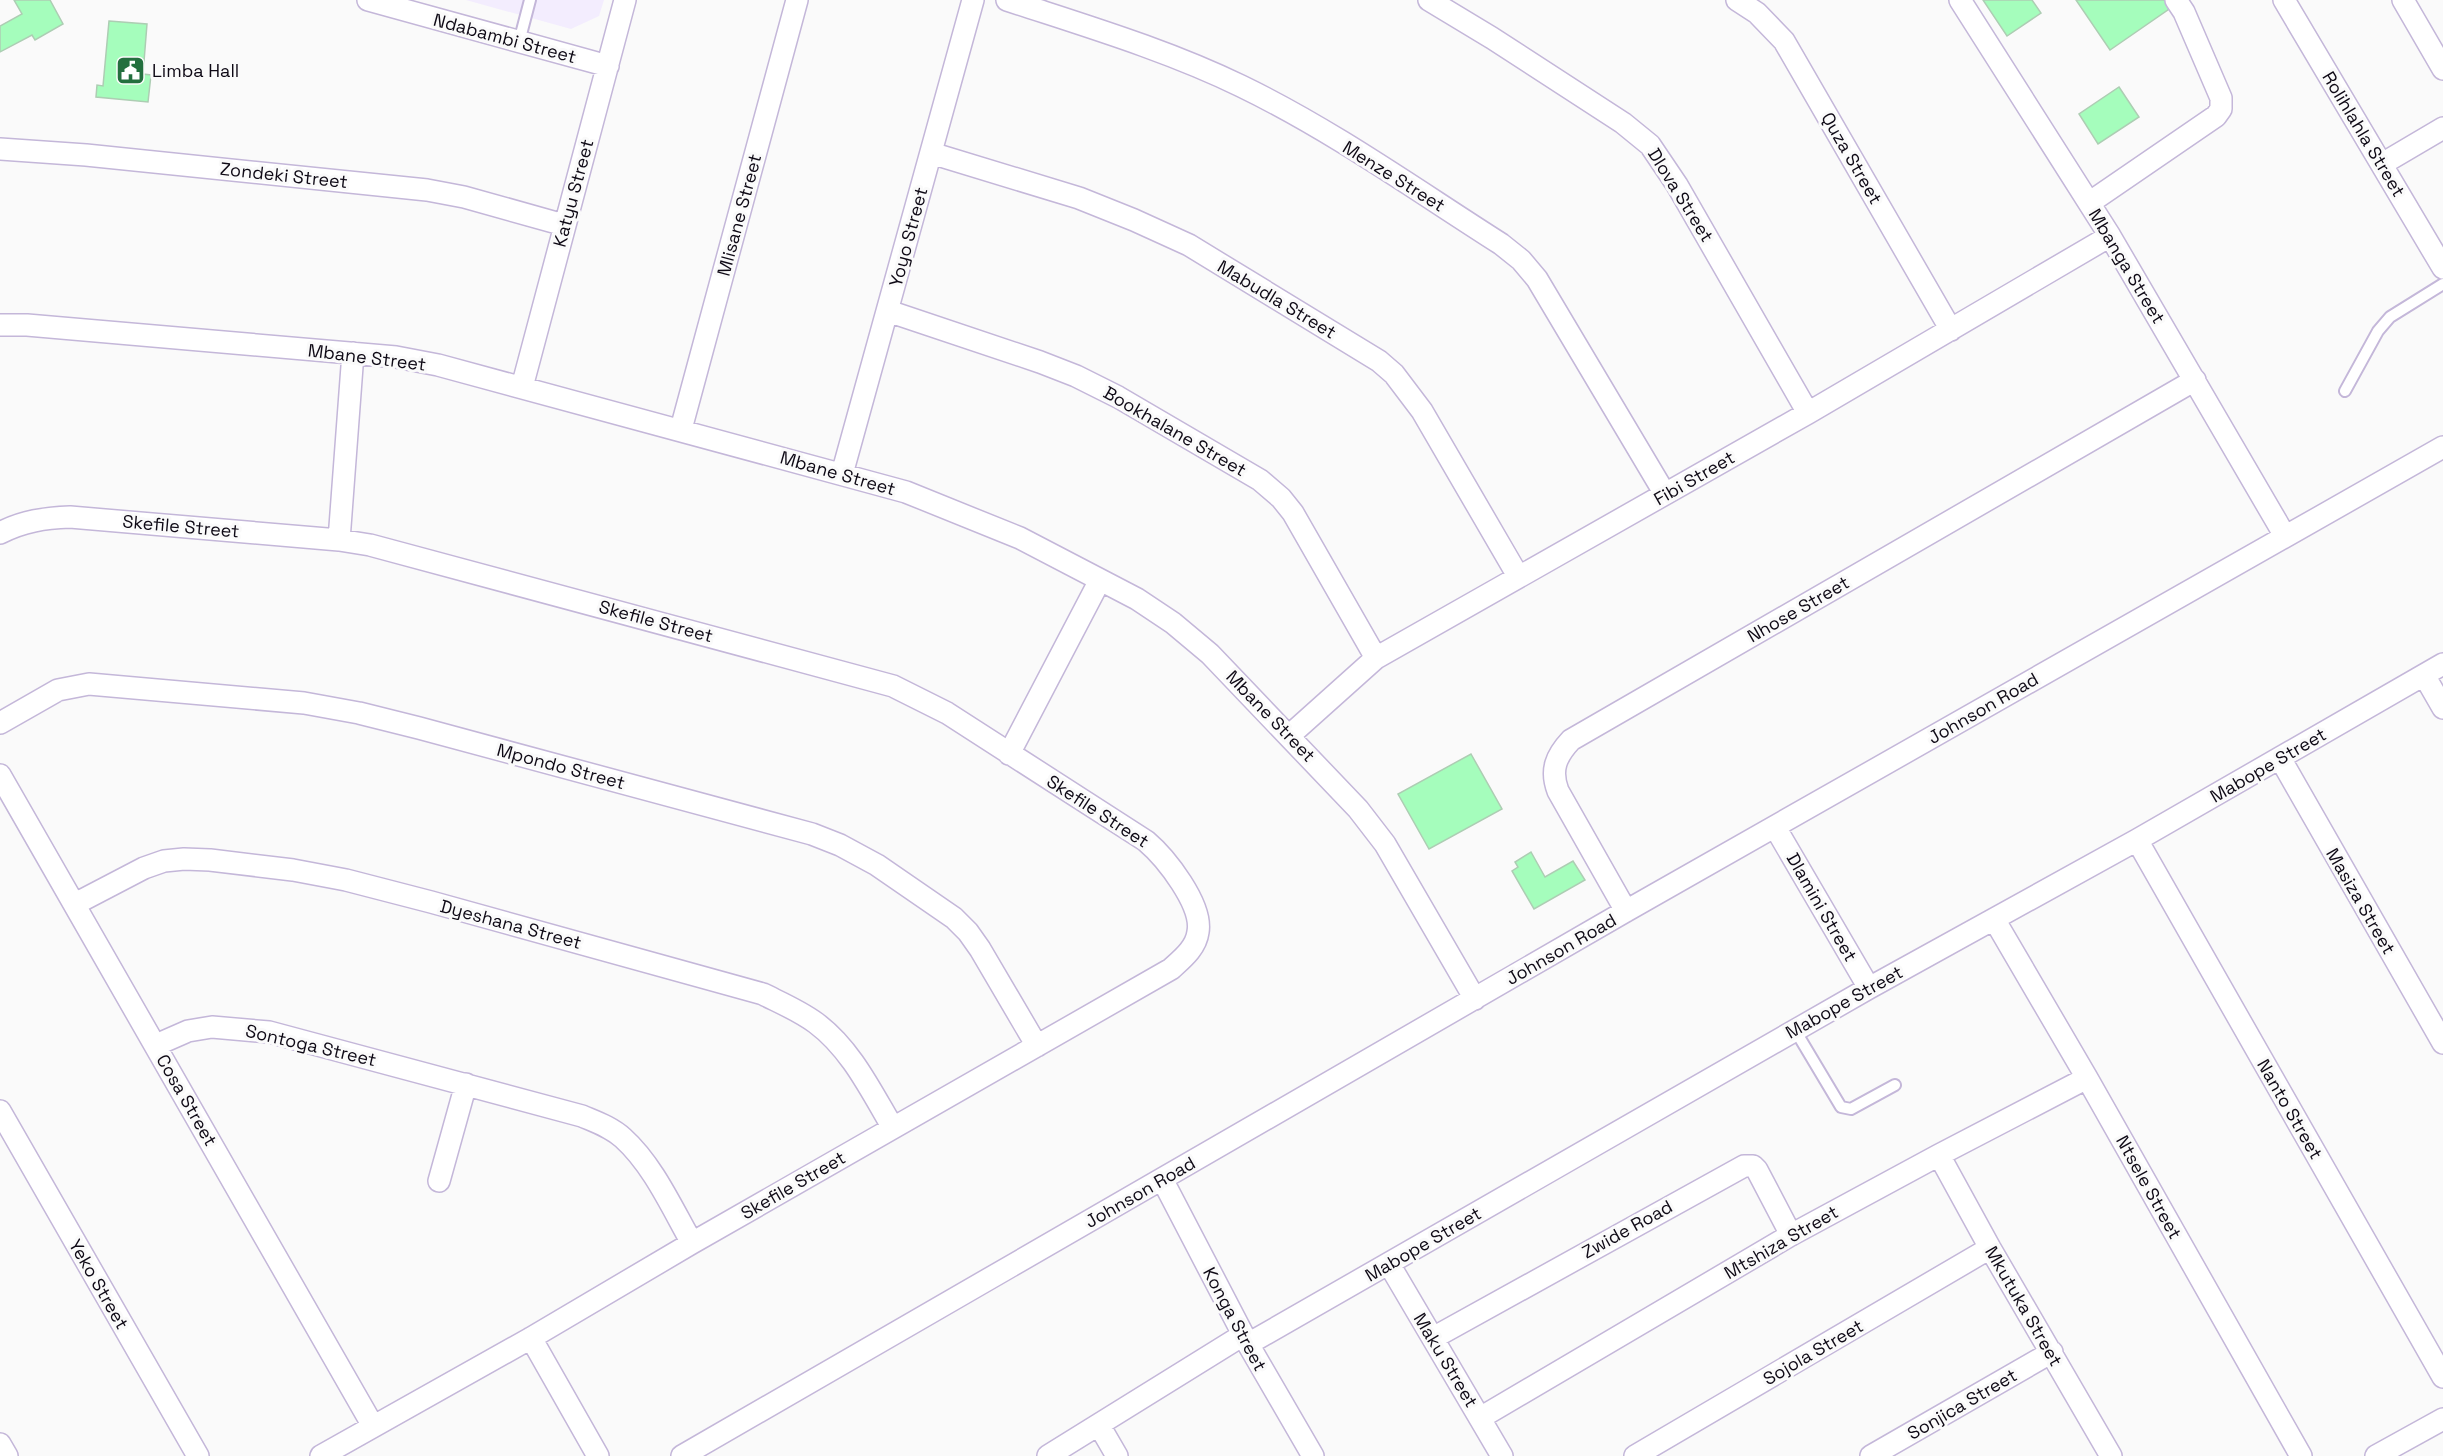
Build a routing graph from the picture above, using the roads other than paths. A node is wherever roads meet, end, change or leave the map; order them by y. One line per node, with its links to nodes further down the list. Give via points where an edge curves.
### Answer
1 (368, 0): 13 (street, Ndabambi Street)
2 (530, 0): 13 (lane)
3 (626, 0): 14 (street, Katyu Street)
4 (797, 0): 33 (street, Mlisane Street)
5 (973, 0): 18 (street, Yoyo Street)
6 (1007, 0): 36 (street, Menze Street, via 1140,44 1240,86 1290,112 1501,244 1537,279)
7 (1429, 0): 32 (street, Dlova Street, via 1623,123 1650,145 1672,176)
8 (1737, 0): 27 (street, Quza Street, via 1757,13 1784,41)
9 (1960, 0): 20 (street, Mbanga Street)
10 (2176, 0): 20 (street, via 2221,98 2221,109)
11 (2284, 0): 19 (street, Rolihlahla Street)
12 (2403, 0): 15 (street)
13 (519, 42): 14 (street, Ndabambi Street)
14 (608, 66): 21 (street, Katyu Street)
15 (2443, 69)
16 (2443, 128): 19 (street)
17 (0, 149): 21 (street, Zondeki Street, via 427,190)
18 (931, 153): 25 (street, Yoyo Street); 40 (street, Mabudla Street, via 1079,198 1189,245 1379,361 1395,374 1422,411)
19 (2382, 164): 23 (street, Rolihlahla Street)
20 (2089, 203): 22 (street, Mbanga Street)
21 (564, 225): 30 (street, Katyu Street)
22 (2110, 236): 27 (street, Fibi Street); 29 (street, Mbanga Street)
23 (2443, 268)
24 (2443, 284): 31 (lane, via 2390,317)
25 (888, 311): 35 (street, Yoyo Street); 42 (street, Bookhalane Street, via 1076,376 1260,480 1293,513)
26 (0, 326): 28 (street, Mbane Street, via 27,325)
27 (1951, 330): 32 (street, Fibi Street)
28 (352, 353): 30 (street, Mbane Street, via 396,357); 39 (street)
29 (2195, 380): 38 (street, Mbanga Street); 54 (street, Nhose Street, via 1571,740 1560,752 1553,778)
30 (522, 387): 33 (street, Mbane Street)
31 (2345, 391)
32 (1808, 413): 36 (street, Fibi Street)
33 (681, 429): 35 (street, Mbane Street)
34 (2443, 447): 38 (street, Johnson Road)
35 (842, 474): 41 (street, Mbane Street, via 959,512 1020,538)
36 (1665, 494): 40 (street, Fibi Street)
37 (0, 533): 39 (street, Skefile Street, via 27,521 70,517)
38 (2285, 536): 51 (street, Johnson Road)
39 (339, 540): 48 (street, Skefile Street, via 426,559 893,686 947,713)
40 (1518, 576): 42 (street, Fibi Street)
41 (1100, 580): 47 (street, Mbane Street, via 1173,623 1210,654); 48 (street)
42 (1376, 658): 47 (street, Fibi Street)
43 (2443, 664): 44 (street, Mabope Street)
44 (2424, 675): 45 (street); 49 (street, Mabope Street)
45 (2443, 708)
46 (0, 723): 61 (street, Mpondo Street, via 58,690 89,684 304,703 419,728 812,834 877,865 969,932)
47 (1290, 735): 57 (street, Mbane Street, via 1358,808 1385,844)
48 (1009, 754): 61 (street, Skefile Street, via 1158,851 1198,918 1194,945 1171,969)
49 (2280, 758): 52 (street, Mabope Street); 59 (street, Masiza Street)
50 (0, 775): 53 (street, Cosa Street)
51 (1775, 827): 54 (street, Johnson Road); 56 (street, Dlamini Street)
52 (2138, 840): 55 (street, Mabope Street); 78 (street, Nanto Street)
53 (75, 904): 60 (street, Cosa Street); 66 (street, Dyeshana Street, via 144,868 184,858 293,870 442,905 763,994 816,1022 835,1039)
54 (1626, 911): 57 (street, Johnson Road)
55 (1994, 920): 56 (street, Mabope Street); 62 (street, Ntsele Street)
56 (1869, 988): 58 (street, Mabope Street)
57 (1475, 999): 68 (street, Johnson Road)
58 (1795, 1030): 64 (lane, via 1841,1107 1851,1109); 73 (street, Mabope Street)
59 (2443, 1043)
60 (156, 1045): 63 (street, Sontoga Street, via 188,1031 212,1027 269,1032); 82 (street, Cosa Street)
61 (1037, 1046): 66 (street, Skefile Street)
62 (2087, 1078): 67 (street, Mtshiza Street); 96 (street, Ntsele Street)
63 (466, 1084): 69 (street); 71 (street, Sontoga Street, via 582,1116 622,1136 650,1171)
64 (1895, 1085)
65 (0, 1111): 85 (street, Yeko Street)
66 (893, 1128): 71 (street, Skefile Street)
67 (1939, 1155): 70 (street, Mtshiza Street); 72 (street, Mkutuka Street)
68 (1162, 1179): 76 (street, Konga Street); 88 (street, Johnson Road)
69 (439, 1181)
70 (1791, 1235): 75 (street, Zwide Road, via 1758,1170 1744,1166); 79 (street, Mtshiza Street)
71 (692, 1243): 74 (street, Skefile Street)
72 (1990, 1248): 77 (street, Mkutuka Street); 93 (street, Sojola Street)
73 (1389, 1264): 75 (street, Maku Street); 76 (street, Mabope Street)
74 (531, 1338): 82 (street, Skefile Street); 87 (street)
75 (1434, 1338): 79 (street, Maku Street)
76 (1246, 1340): 81 (street, Mabope Street); 91 (street, Konga Street)
77 (2052, 1352): 94 (street, Sonjica Street); 95 (street, Mkutuka Street)
78 (2443, 1377)
79 (1480, 1418): 92 (street, Maku Street)
80 (2443, 1419): 97 (street)
81 (1099, 1425): 89 (street, Mabope Street); 90 (street)
82 (373, 1426): 86 (street, Skefile Street)
83 (0, 1444): 84 (street)
84 (7, 1456)
85 (198, 1456)
86 (321, 1456)
87 (598, 1456)
88 (682, 1456)
89 (1048, 1456)
90 (1117, 1456)
91 (1312, 1456)
92 (1502, 1456)
93 (1635, 1456)
94 (1871, 1456)
95 (2111, 1456)
96 (2301, 1456)
97 (2376, 1456)

